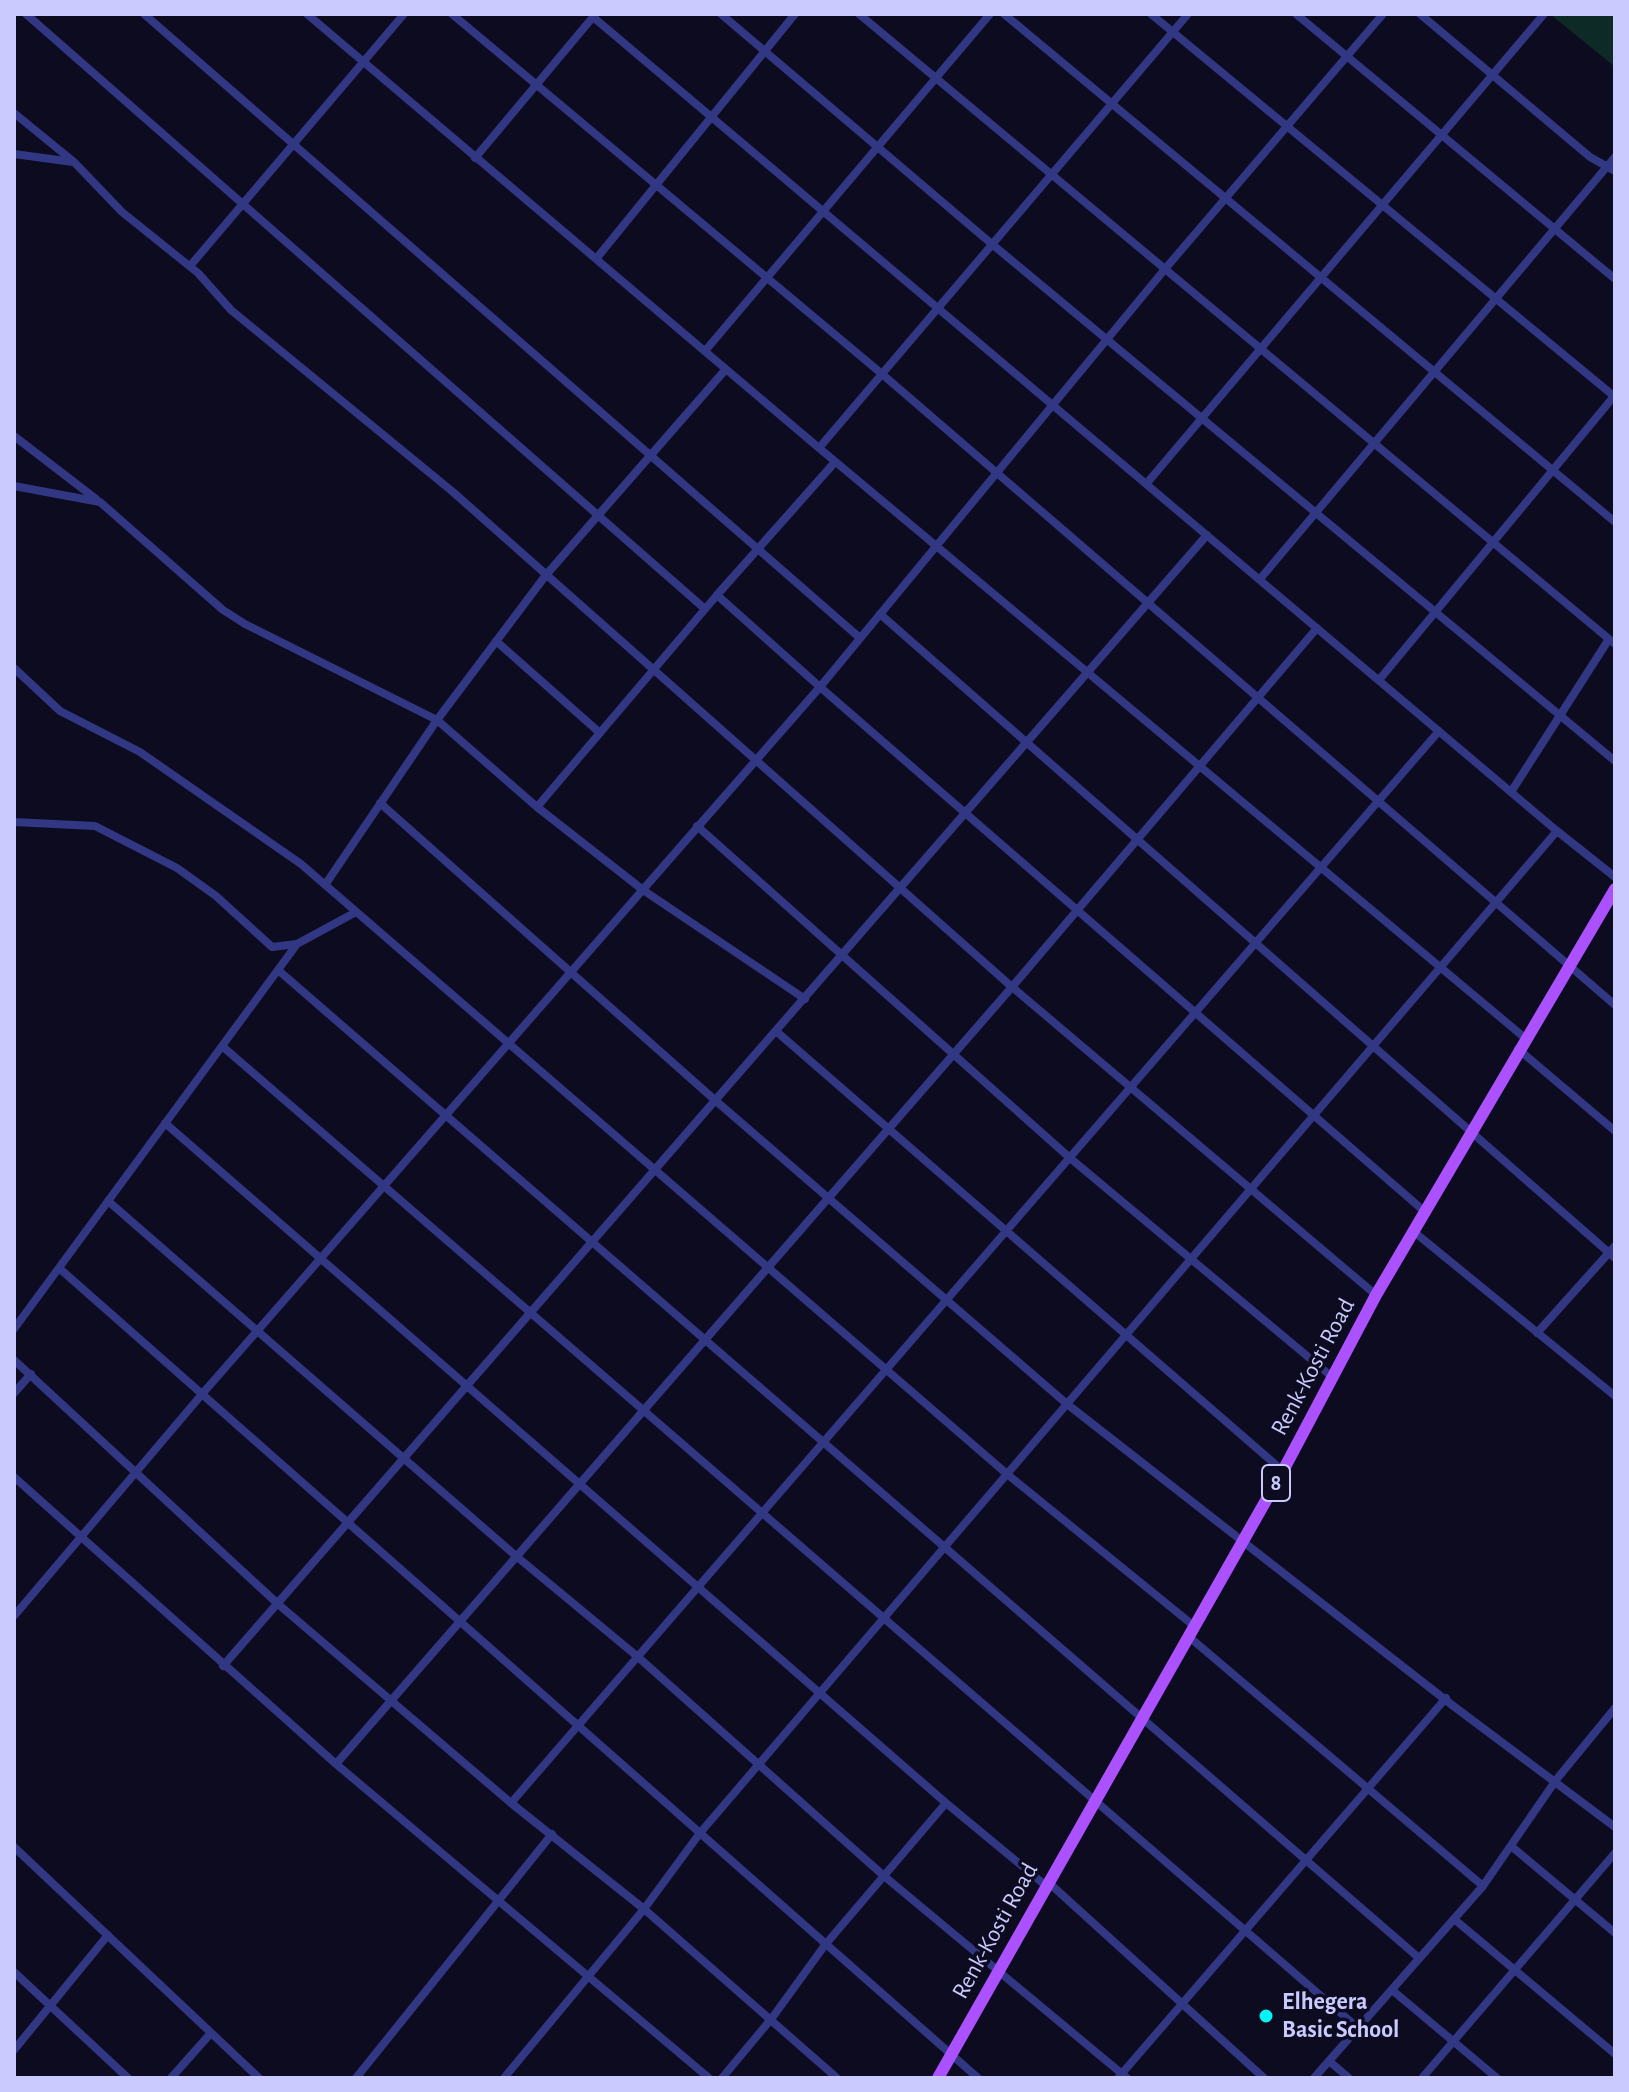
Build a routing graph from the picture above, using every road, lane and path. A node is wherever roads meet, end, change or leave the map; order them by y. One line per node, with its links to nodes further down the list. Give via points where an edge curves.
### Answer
1 (26, 14): 40 (street)
2 (144, 14): 30 (street)
3 (307, 14): 21 (street)
4 (404, 14): 21 (street)
5 (452, 14): 24 (street)
6 (721, 14): 19 (street)
7 (795, 14): 19 (street)
8 (859, 14): 23 (street)
9 (990, 14): 23 (street)
10 (1004, 14): 25 (street)
11 (1151, 14): 18 (street)
12 (1188, 14): 18 (street)
13 (1296, 14): 20 (street)
14 (1383, 14): 20 (street)
15 (1420, 14): 22 (street)
16 (1544, 14): 22 (street)
17 (594, 15): 24 (street); 27 (street)
18 (1173, 32): 25 (street); 28 (street)
19 (764, 51): 27 (street); 31 (street)
20 (1347, 56): 28 (street); 29 (street)
21 (364, 63): 30 (street); 34 (street)
22 (1493, 73): 29 (street); 36 (street, via 1590,157)
23 (936, 78): 31 (street); 37 (street)
24 (536, 85): 34 (street); 38 (street)
25 (1111, 103): 37 (street); 39 (street)
26 (14, 113): 35 (street)
27 (711, 117): 38 (street); 42 (street)
28 (1287, 126): 39 (street); 41 (street)
29 (1440, 135): 41 (street); 43 (street)
30 (294, 145): 40 (street); 65 (street)
31 (877, 147): 42 (street); 44 (street)
32 (14, 154): 35 (street)
33 (1615, 157): 36 (street)
34 (475, 158): 45 (street)
35 (74, 162): 46 (street, via 122,212)
36 (1612, 168): 43 (street)
37 (1052, 175): 44 (street); 47 (street)
38 (655, 185): 45 (street); 49 (street)
39 (1225, 198): 47 (street); 48 (street)
40 (244, 203): 46 (street); 73 (street)
41 (1381, 204): 48 (street); 51 (street)
42 (823, 212): 49 (street); 52 (street)
43 (1555, 229): 50 (street); 51 (street)
44 (993, 245): 52 (street); 53 (street)
45 (596, 259): 55 (street)
46 (190, 266): 79 (street, via 231,310 373,424)
47 (1165, 269): 53 (street); 54 (street)
48 (1319, 276): 54 (street); 57 (street)
49 (767, 278): 55 (street); 58 (street)
50 (1615, 279)
51 (1496, 299): 57 (street); 59 (street)
52 (938, 309): 58 (street); 60 (street)
53 (1106, 340): 60 (street); 61 (street)
54 (1260, 348): 61 (street); 63 (street)
55 (705, 351): 56 (street)
56 (726, 369): 64 (street); 65 (street)
57 (1435, 373): 63 (street); 67 (street)
58 (882, 374): 64 (street); 68 (street)
59 (1615, 396): 67 (street)
60 (1053, 404): 68 (street); 69 (street)
61 (1200, 418): 69 (street); 72 (street)
62 (14, 436): 71 (street)
63 (1375, 444): 72 (street); 76 (street)
64 (819, 448): 66 (street)
65 (650, 456): 73 (street); 78 (street)
66 (835, 462): 77 (street); 78 (street)
67 (1553, 471): 74 (street); 76 (street)
68 (996, 472): 77 (street); 82 (street)
69 (1147, 483): 75 (street)
70 (14, 486): 71 (street)
71 (100, 502): 97 (street, via 234,617)
72 (1316, 513): 80 (street); 84 (street)
73 (598, 515): 79 (street); 83 (street)
74 (1615, 522)
75 (1207, 535): 80 (street); 82 (street)
76 (1494, 543): 84 (street); 89 (street)
77 (935, 545): 85 (street); 92 (street)
78 (758, 549): 81 (street); 87 (street)
79 (546, 575): 88 (street); 91 (street)
80 (1260, 579): 86 (street)
81 (717, 595): 83 (street); 94 (street)
82 (1149, 603): 92 (street); 95 (street)
83 (705, 609): 91 (street)
84 (1436, 612): 93 (street); 96 (street)
85 (880, 614): 87 (street); 100 (street)
86 (1317, 628): 93 (street); 95 (street)
87 (860, 638): 94 (street)
88 (496, 641): 97 (street); 99 (street)
89 (1612, 641): 96 (street)
90 (14, 668): 115 (street, via 60,711 153,760)
91 (654, 670): 99 (street); 101 (street)
92 (1089, 675): 100 (street); 103 (street)
93 (1379, 680): 98 (street)
94 (820, 687): 101 (street); 108 (street)
95 (1259, 697): 103 (street); 105 (street)
96 (1560, 715): 102 (street); 104 (street)
97 (437, 720): 106 (street); 107 (street)
98 (1439, 731): 104 (street); 105 (street)
99 (600, 733): 107 (street)
100 (1028, 744): 108 (street); 112 (street)
101 (756, 760): 110 (street); 116 (street)
102 (1615, 761)
103 (1199, 768): 112 (street); 113 (street)
104 (1511, 792): 111 (street)
105 (1379, 801): 113 (street); 119 (street)
106 (380, 803): 115 (street); 128 (street)
107 (537, 807): 118 (street)
108 (967, 815): 116 (street); 120 (street)
109 (14, 822): 122 (street, via 95,826 177,868 272,947)
110 (697, 826): 118 (street); 124 (street)
111 (1557, 831): 114 (street); 119 (street)
112 (1137, 841): 120 (street); 123 (street)
113 (1320, 870): 123 (street); 127 (street)
114 (1615, 877)
115 (325, 885): 121 (street)
116 (900, 889): 124 (street); 129 (street)
117 (1615, 889): 125 (main road, Renk-Kosti Road / 8)
118 (643, 890): 128 (street); 130 (street)
119 (1496, 903): 125 (street); 127 (street)
120 (1077, 911): 129 (street); 132 (street)
121 (356, 912): 122 (street); 134 (street)
122 (297, 944): 126 (street)
123 (1254, 944): 132 (street); 137 (street)
124 (842, 956): 130 (street); 138 (street)
125 (1568, 963): 131 (street); 135 (main road, Renk-Kosti Road / 8)
126 (278, 970): 136 (street); 141 (street)
127 (1439, 970): 135 (street); 137 (street)
128 (572, 971): 134 (street); 140 (street)
129 (1012, 987): 138 (street); 139 (street)
130 (805, 999): 133 (street)
131 (1615, 1005)
132 (1194, 1013): 139 (street); 142 (street)
133 (777, 1032): 140 (street); 144 (street)
134 (508, 1044): 141 (street); 148 (street)
135 (1521, 1044): 145 (street); 146 (main road, Renk-Kosti Road / 8)
136 (222, 1046): 143 (street); 149 (street)
137 (1372, 1047): 142 (street); 146 (street)
138 (953, 1055): 144 (street); 147 (street)
139 (1130, 1088): 147 (street); 150 (street)
140 (716, 1101): 148 (street); 151 (street)
141 (445, 1116): 149 (street); 156 (street)
142 (1312, 1116): 150 (street); 153 (street)
143 (165, 1123): 152 (street); 158 (street)
144 (888, 1129): 151 (street); 155 (street)
145 (1615, 1131)
146 (1471, 1133): 153 (main road, Renk-Kosti Road / 8); 157 (street)
147 (1070, 1158): 155 (street); 159 (street)
148 (655, 1171): 156 (street); 161 (street)
149 (385, 1185): 158 (street); 164 (street)
150 (1250, 1190): 159 (street); 162 (street)
151 (828, 1198): 161 (street); 163 (street)
152 (108, 1201): 160 (street); 166 (street)
153 (1424, 1211): 154 (main road, Renk-Kosti Road / 8)
154 (1413, 1231): 162 (main road, Renk-Kosti Road / 8); 167 (street)
155 (1006, 1232): 163 (street); 168 (street)
156 (593, 1243): 164 (street); 169 (street)
157 (1613, 1252): 167 (street)
158 (321, 1258): 166 (street); 174 (street)
159 (1190, 1261): 168 (street); 173 (street)
160 (59, 1268): 165 (street); 176 (street)
161 (766, 1269): 169 (street); 171 (street)
162 (1376, 1295): 173 (main road, Renk-Kosti Road / 8)
163 (947, 1300): 171 (street); 178 (street)
164 (532, 1313): 174 (street); 179 (street)
165 (14, 1329)
166 (256, 1332): 176 (street); 181 (street)
167 (1537, 1333): 177 (street)
168 (1126, 1335): 178 (street); 182 (street)
169 (704, 1340): 179 (street); 180 (street)
170 (14, 1360): 172 (street)
171 (886, 1371): 180 (street); 184 (street)
172 (31, 1374): 175 (street); 183 (street)
173 (1331, 1376): 182 (main road, Renk-Kosti Road / 8)
174 (467, 1388): 181 (street); 186 (street)
175 (14, 1393)
176 (203, 1393): 183 (street); 188 (street)
177 (1615, 1396)
178 (1067, 1404): 184 (street); 190 (street)
179 (643, 1411): 186 (street); 187 (street)
180 (822, 1445): 187 (street); 191 (street)
181 (404, 1460): 188 (street); 192 (street)
182 (1283, 1471): 190 (main road, Renk-Kosti Road / 8)
183 (136, 1474): 189 (street); 194 (street)
184 (1007, 1474): 191 (street); 198 (street)
185 (14, 1477): 189 (street)
186 (579, 1484): 192 (street); 193 (street)
187 (762, 1514): 193 (street); 196 (street)
188 (349, 1523): 194 (street); 197 (street)
189 (81, 1538): 195 (street); 200 (street)
190 (1243, 1540): 198 (main road, Renk-Kosti Road / 8); 202 (street)
191 (943, 1549): 196 (street); 205 (street)
192 (516, 1556): 197 (street); 199 (street)
193 (698, 1587): 199 (street); 201 (street)
194 (278, 1604): 200 (street); 203 (street)
195 (14, 1616)
196 (882, 1620): 201 (street); 211 (street)
197 (459, 1621): 203 (street); 206 (street)
198 (1191, 1631): 205 (main road, Renk-Kosti Road / 8); 210 (street)
199 (638, 1657): 206 (street); 208 (street)
200 (223, 1666): 207 (street)
201 (819, 1693): 208 (street); 213 (street)
202 (1446, 1698): 209 (street); 210 (street)
203 (391, 1699): 207 (street); 212 (street)
204 (1615, 1708): 209 (street)
205 (1141, 1719): 211 (main road, Renk-Kosti Road / 8); 220 (street)
206 (577, 1727): 212 (street); 215 (street)
207 (336, 1764): 225 (street)
208 (758, 1765): 215 (street); 221 (street)
209 (1556, 1780): 214 (street); 217 (street)
210 (1369, 1787): 220 (street); 223 (street)
211 (1095, 1799): 222 (main road, Renk-Kosti Road / 8); 228 (street)
212 (511, 1803): 216 (street)
213 (946, 1803): 221 (street); 222 (street)
214 (1615, 1827)
215 (700, 1833): 226 (street); 231 (street)
216 (552, 1834): 225 (street); 226 (street)
217 (1511, 1846): 223 (street); 224 (street)
218 (14, 1847): 230 (street)
219 (1615, 1853): 224 (street)
220 (1306, 1861): 228 (street); 232 (street)
221 (884, 1876): 231 (street); 234 (street)
222 (1046, 1884): 234 (main road, Renk-Kosti Road / 8); 238 (street)
223 (1483, 1886): 227 (street)
224 (1575, 1899): 229 (street); 233 (street)
225 (498, 1901): 236 (street); 252 (street)
226 (644, 1909): 236 (street); 240 (street)
227 (1454, 1919): 232 (street); 233 (street)
228 (1246, 1930): 238 (street); 241 (street)
229 (1615, 1933)
230 (108, 1935): 239 (street); 242 (street)
231 (825, 1945): 240 (street); 245 (street)
232 (1419, 1958): 237 (street)
233 (1515, 1970): 243 (street); 246 (street)
234 (999, 1971): 245 (main road, Renk-Kosti Road / 8); 248 (street)
235 (14, 1972): 239 (street)
236 (590, 1974): 253 (street); 254 (street)
237 (1392, 1990): 241 (street); 243 (street)
238 (1183, 2003): 248 (street); 259 (street)
239 (49, 2004): 244 (street); 249 (street)
240 (772, 2018): 255 (street); 256 (street)
241 (1358, 2028): 247 (street)
242 (211, 2033): 250 (street); 251 (street)
243 (1454, 2041): 262 (street); 263 (street)
244 (14, 2050)
245 (951, 2054): 257 (main road, Renk-Kosti Road / 8); 258 (street)
246 (1615, 2054)
247 (1329, 2061): 260 (street); 261 (street)
248 (1122, 2076)
249 (128, 2078)
250 (171, 2078)
251 (259, 2078)
252 (356, 2078)
253 (504, 2078)
254 (709, 2078)
255 (722, 2078)
256 (837, 2078)
257 (938, 2078)
258 (978, 2078)
259 (1264, 2078)
260 (1314, 2078)
261 (1349, 2078)
262 (1422, 2078)
263 (1497, 2078)

